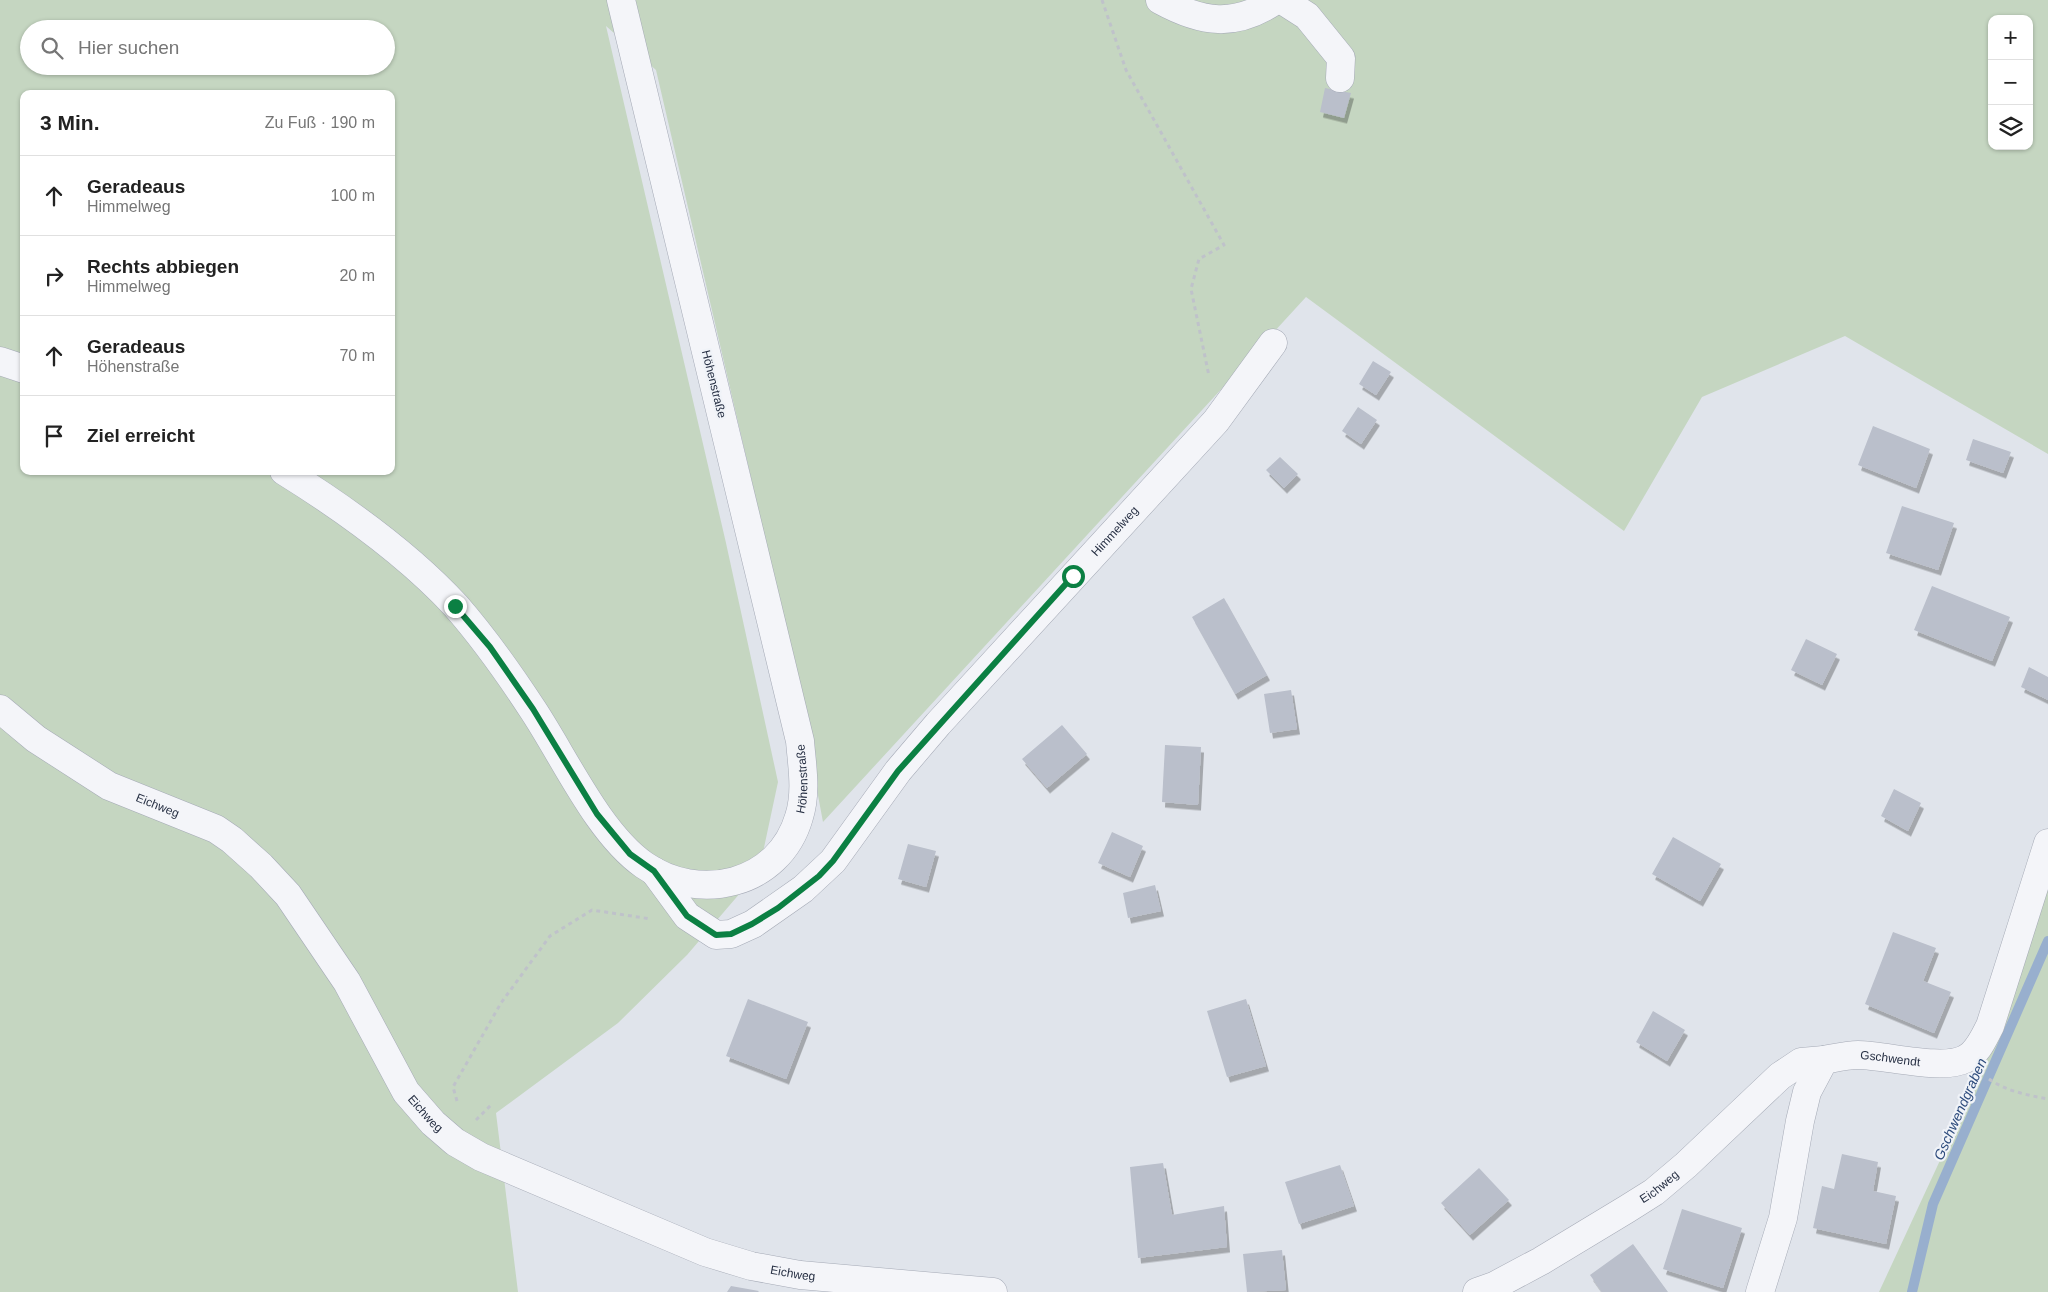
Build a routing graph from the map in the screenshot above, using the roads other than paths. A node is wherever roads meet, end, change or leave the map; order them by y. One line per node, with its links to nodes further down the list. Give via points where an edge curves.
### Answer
1 (621, 0): 12 (street, Höhenstraße, via 800,741 804,789 799,819 792,835 759,871 726,884 709,886 690,885)
2 (1160, 0): 3 (street, via 1200,18 1228,20 1255,12)
3 (1276, 0)
4 (1282, 0): 5 (street, via 1307,16 1342,58)
5 (1340, 78)
6 (1273, 343): 12 (street, Himmelweg, via 1216,421 938,724 898,771 819,876 752,924 731,934 716,935 687,916)
7 (0, 361): 8 (street)
8 (20, 367)
9 (290, 475): 12 (street, Höhenstraße, via 347,512 421,572 455,606 490,647 533,709 597,814 630,854)
10 (0, 710): 14 (street, Eichweg, via 36,739 109,786 216,830 261,866 288,895 347,982 406,1092 455,1142 481,1157 705,1252 751,1266 800,1275)
11 (2048, 843): 13 (street, Gschwendt, via 1990,1026 1976,1050 1965,1059 1950,1062 1857,1055)
12 (654, 871)
13 (1824, 1060): 15 (street, Eichweg, via 1801,1062 1780,1076 1654,1192 1540,1261); 16 (street, via 1805,1102 1783,1218)
14 (993, 1292)
15 (1477, 1292)
16 (1760, 1292)

